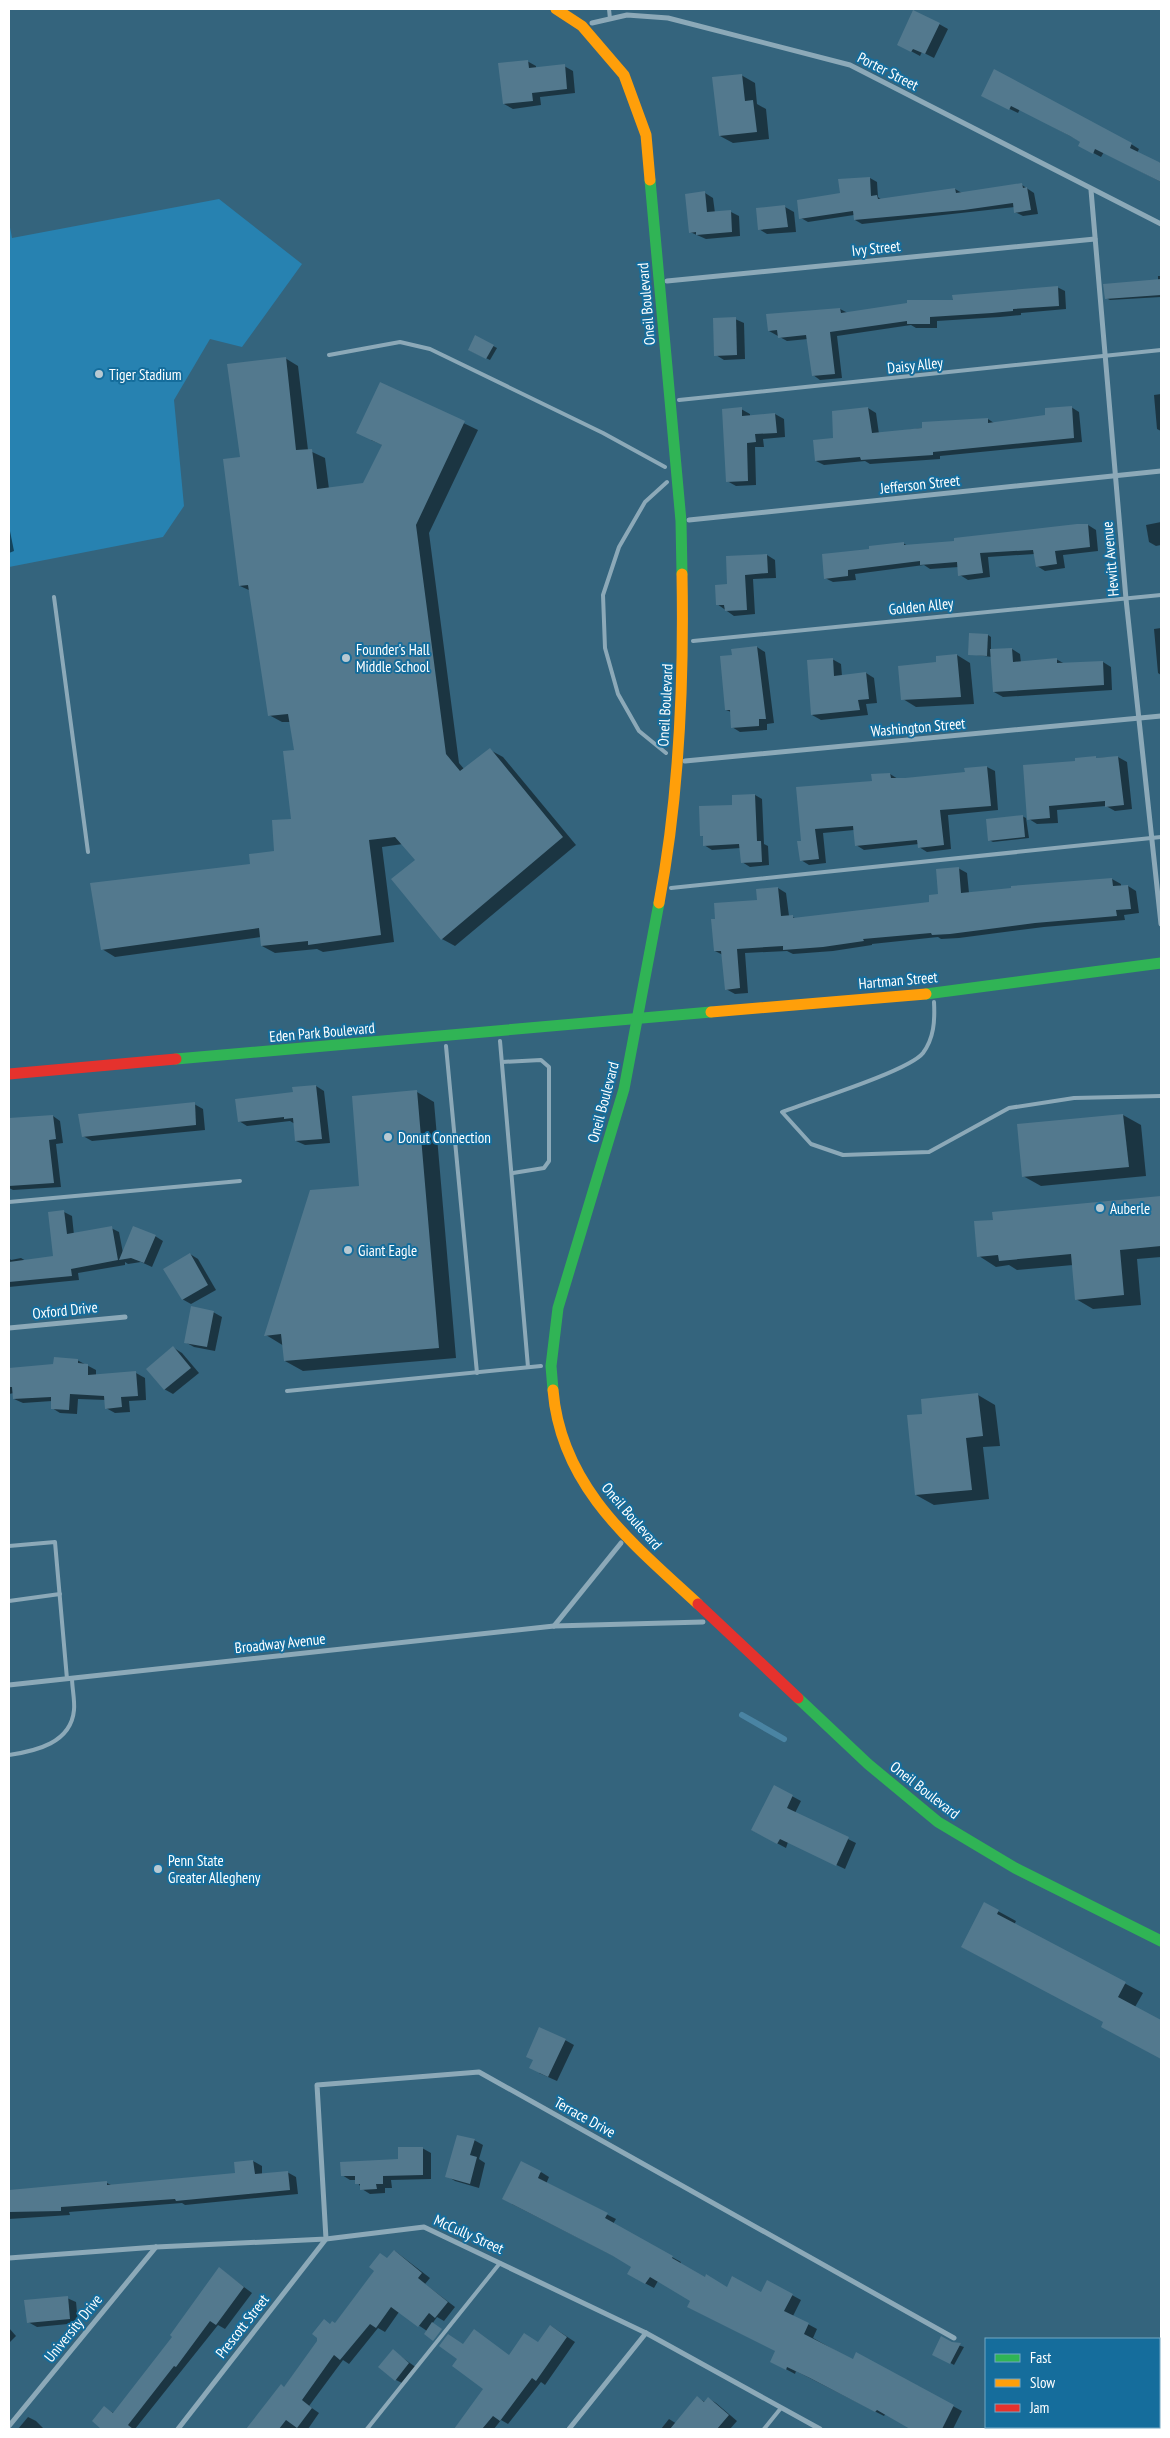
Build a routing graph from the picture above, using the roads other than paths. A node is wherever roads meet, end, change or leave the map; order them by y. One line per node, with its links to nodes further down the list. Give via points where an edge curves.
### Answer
1 (556, 9): 5 (street, Oneil Boulevard)
2 (609, 9): 4 (lane)
3 (628, 11): 4 (street, Porter Street); 6 (street, Porter Street, via 668,18 850,65)
4 (610, 19): 5 (street, Porter Street)
5 (582, 26): 9 (street, Oneil Boulevard, via 624,75 646,135)
6 (1091, 190): 7 (street, Porter Street); 8 (street, Hewitt Avenue)
7 (1161, 224)
8 (1095, 239): 9 (street, Ivy Street); 12 (street, Hewitt Avenue)
9 (659, 282): 13 (street, Oneil Boulevard)
10 (1161, 350): 12 (lane, Daisy Alley)
11 (329, 355): 15 (lane, via 400,342 430,349 602,433)
12 (1105, 357): 13 (lane, Daisy Alley); 16 (street, Hewitt Avenue)
13 (670, 401): 15 (street, Oneil Boulevard)
14 (1161, 471): 16 (street, Jefferson Street)
15 (677, 474): 17 (street, Oneil Boulevard); 24 (lane, via 645,502 619,547 603,595 605,648 618,694 639,731)
16 (1116, 476): 17 (street, Jefferson Street); 20 (street, Hewitt Avenue)
17 (681, 521): 21 (street, Oneil Boulevard)
18 (1161, 595): 20 (lane, Golden Alley)
19 (54, 597): 27 (lane)
20 (1126, 599): 21 (lane, Golden Alley); 23 (street, Hewitt Avenue)
21 (683, 642): 24 (street, Oneil Boulevard)
22 (1161, 716): 23 (street, Washington Street)
23 (1139, 718): 24 (street, Washington Street); 26 (street, Hewitt Avenue)
24 (677, 762): 28 (street, Oneil Boulevard)
25 (1161, 837): 26 (lane)
26 (1152, 838): 28 (lane); 29 (street, Hewitt Avenue)
27 (88, 852)
28 (662, 889): 32 (street, Oneil Boulevard)
29 (1161, 924)
30 (1161, 963): 31 (street, Hartman Street)
31 (933, 993): 32 (street, Hartman Street); 37 (lane, via 933,1036 922,1055 901,1068 782,1112 811,1144 843,1155 929,1152 1009,1108 1074,1098)
32 (637, 1019): 33 (street, Eden Park Boulevard); 43 (street, Oneil Boulevard, via 624,1088 558,1308)
33 (499, 1031): 34 (street, Eden Park Boulevard); 35 (lane)
34 (445, 1036): 36 (street, Eden Park Boulevard); 45 (lane)
35 (502, 1062): 38 (lane); 38 (lane, via 541,1060 548,1067 549,1161 544,1168)
36 (9, 1074)
37 (1161, 1096)
38 (513, 1173): 44 (lane)
39 (240, 1181): 40 (lane)
40 (9, 1202)
41 (125, 1316): 42 (street, Oxford Drive)
42 (9, 1328)
43 (551, 1366): 44 (lane); 47 (street, Oneil Boulevard, via 555,1416 571,1461 598,1506)
44 (528, 1368): 45 (lane)
45 (477, 1373): 46 (lane)
46 (288, 1391)
47 (626, 1537): 51 (street, Oneil Boulevard); 52 (street)
48 (9, 1546): 49 (lane, via 55,1542)
49 (60, 1594): 50 (lane); 53 (lane)
50 (9, 1601)
51 (714, 1622): 52 (street, Broadway Avenue); 56 (street, Oneil Boulevard, via 868,1764 938,1822 1016,1868)
52 (554, 1626): 53 (street, Broadway Avenue)
53 (69, 1679): 54 (street, Broadway Avenue); 55 (lane, via 74,1710 70,1727 55,1742 33,1751)
54 (9, 1685)
55 (9, 1755)
56 (1161, 1941)
57 (326, 2239): 58 (street, McCully Street); 60 (street, McCully Street, via 424,2227); 62 (street, Terrace Drive, via 317,2085 479,2072); 65 (street, Prescott Street)
58 (156, 2247): 59 (street, McCully Street); 64 (street, University Drive)
59 (9, 2258)
60 (501, 2262): 61 (street, McCully Street); 66 (lane)
61 (646, 2333): 63 (street, McCully Street); 67 (street)
62 (954, 2338)
63 (781, 2408): 68 (lane); 69 (street, McCully Street)
64 (9, 2426)
65 (178, 2429)
66 (367, 2429)
67 (569, 2429)
68 (764, 2429)
69 (820, 2429)

